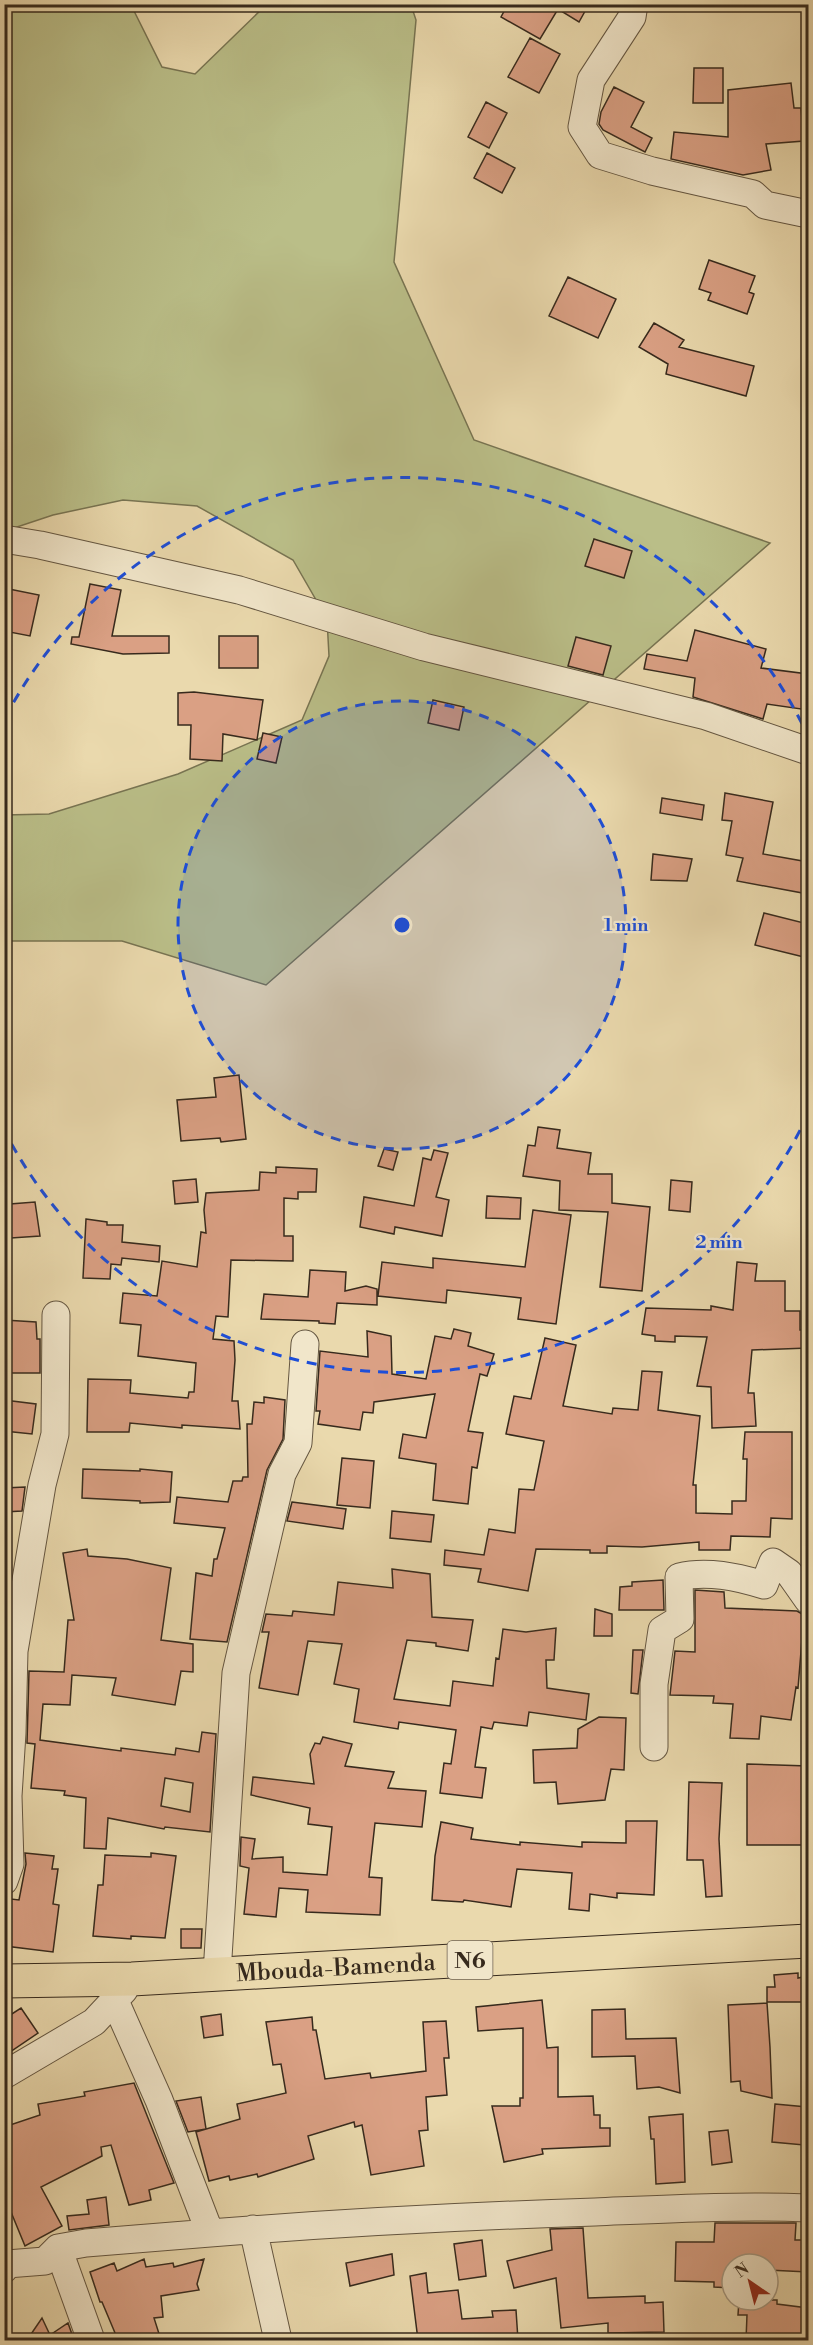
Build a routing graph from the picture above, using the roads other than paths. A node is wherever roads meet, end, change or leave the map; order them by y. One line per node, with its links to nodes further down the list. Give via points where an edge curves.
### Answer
1 (634, 4): 2 (street, via 632,17 591,80 582,127 600,155 662,174 753,194 765,205)
2 (808, 214)
3 (4, 539): 4 (street, via 239,590 424,647 706,716)
4 (808, 752)
5 (57, 1315): 9 (street, via 55,1434 42,1485 14,1652 8,1796 10,1864)
6 (304, 1344): 11 (street, via 298,1443 282,1473 236,1673)
7 (808, 1600): 8 (street, via 789,1573 773,1562 764,1585 732,1575 679,1577 680,1619 662,1630 654,1684)
8 (654, 1747)
9 (4, 1881)
10 (808, 1941): 11 (highway, Mbouda-Bamenda / N6)
11 (217, 1973): 13 (highway, Mbouda-Bamenda / N6)
12 (4, 1981): 13 (highway, Mbouda-Bamenda / N6)
13 (124, 1990): 14 (street, via 94,2022); 17 (street)
14 (4, 2075)
15 (808, 2208): 16 (street, via 751,2206)
16 (253, 2229): 17 (street); 21 (street)
17 (210, 2233): 18 (street)
18 (58, 2248): 19 (street, via 45,2261 7,2264); 20 (street)
19 (4, 2268)
20 (91, 2340)
21 (278, 2340)

